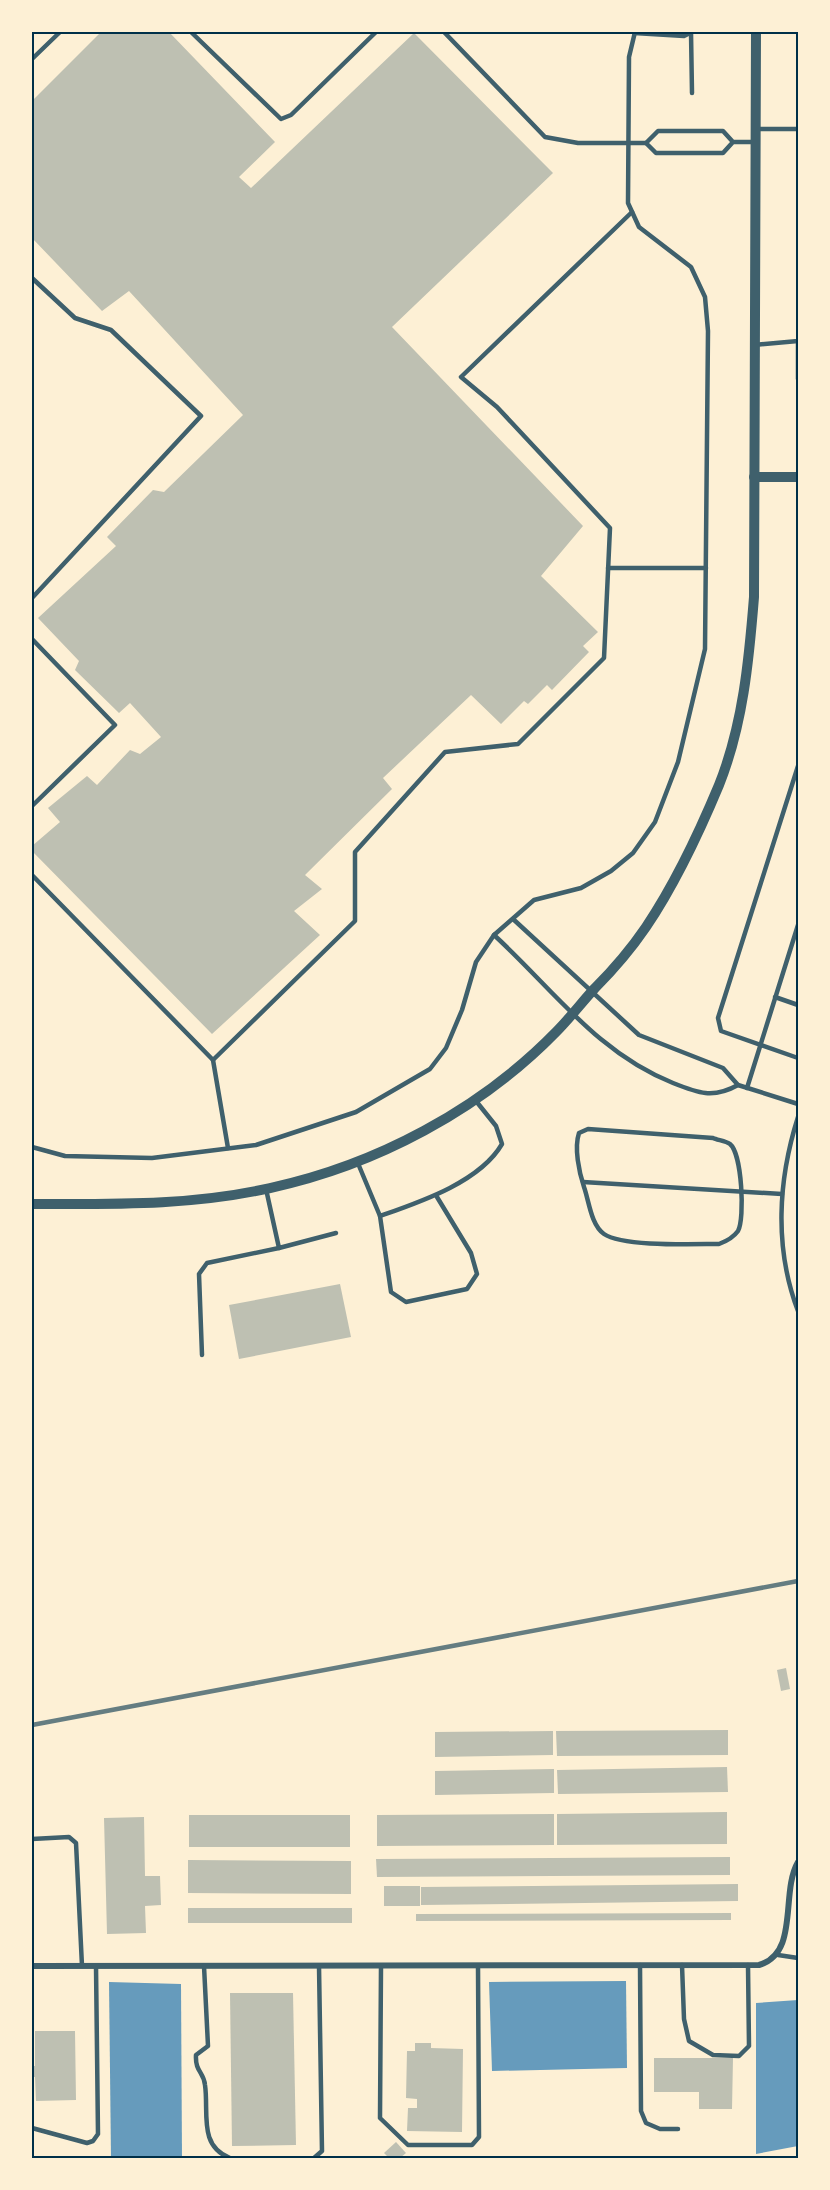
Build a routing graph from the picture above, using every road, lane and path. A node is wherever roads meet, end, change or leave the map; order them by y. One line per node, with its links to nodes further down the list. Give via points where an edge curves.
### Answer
1 (60, 32): 8 (lane)
2 (191, 32): 3 (lane, via 281,119 291,115)
3 (376, 32)
4 (444, 32): 14 (lane, via 545,136 578,143)
5 (635, 32): 6 (lane, via 684,36); 14 (lane, via 629,57)
6 (691, 32): 9 (lane)
7 (756, 32): 10 (street)
8 (32, 59)
9 (692, 93)
10 (755, 129): 11 (lane); 13 (street)
11 (798, 129)
12 (733, 142): 13 (lane); 15 (lane, via 723,153 656,153); 15 (lane, via 723,131 658,131)
13 (755, 142): 19 (street)
14 (627, 143): 15 (lane); 16 (lane, via 628,202)
15 (646, 143)
16 (632, 212): 23 (lane, via 461,377 497,407 610,528); 24 (lane, via 639,227 691,267 705,297)
17 (32, 278): 25 (lane, via 75,318 111,330 201,416)
18 (798, 340): 19 (lane); 20 (lane)
19 (754, 345): 21 (street)
20 (798, 379)
21 (753, 477): 22 (street); 37 (street, via 754,597 749,661 735,732 719,783 686,856 646,927 610,975)
22 (798, 477)
23 (608, 568): 24 (lane); 43 (lane, via 604,657 518,744 445,752 356,852 356,921)
24 (706, 568): 32 (lane, via 705,649 678,762 655,822 633,853 611,871 581,888 534,900)
25 (32, 598)
26 (32, 639): 30 (lane, via 115,725)
27 (798, 766): 28 (lane)
28 (791, 791): 29 (lane); 41 (lane, via 718,1018 721,1031)
29 (798, 794)
30 (32, 806)
31 (32, 875): 43 (lane)
32 (513, 919): 34 (lane); 37 (lane)
33 (798, 925): 35 (lane)
34 (494, 935): 40 (lane, via 549,987); 50 (lane, via 476,962 446,1048 430,1069 356,1112 256,1145)
35 (791, 948): 36 (lane); 38 (lane)
36 (798, 951)
37 (593, 990): 40 (street); 44 (lane, via 639,1035 723,1068)
38 (776, 997): 39 (lane); 41 (lane)
39 (798, 1005)
40 (571, 1014): 44 (lane, via 616,1053 644,1071 698,1093 723,1094); 46 (street, via 503,1078)
41 (760, 1046): 42 (lane); 45 (lane)
42 (798, 1058)
43 (213, 1060): 50 (lane)
44 (738, 1085): 45 (lane)
45 (747, 1088): 47 (lane)
46 (474, 1098): 51 (street, via 416,1135); 56 (lane, via 496,1126 502,1144 494,1158)
47 (798, 1104)
48 (798, 1117): 55 (lane)
49 (32, 1147): 50 (lane, via 65,1156 152,1158)
50 (228, 1148)
51 (357, 1161): 53 (street); 58 (lane)
52 (583, 1182): 54 (lane); 54 (lane, via 596,1224 604,1234 636,1242 719,1244 739,1229); 54 (lane, via 576,1141 579,1133 588,1129 712,1138 730,1144 737,1157)
53 (266, 1189): 57 (street, via 165,1203); 60 (lane)
54 (741, 1192): 55 (lane)
55 (782, 1194): 61 (lane, via 780,1211 788,1283)
56 (437, 1197): 58 (lane); 58 (lane, via 471,1253 477,1274 466,1289 406,1302 391,1292)
57 (32, 1204)
58 (380, 1216)
59 (336, 1233): 60 (lane)
60 (279, 1248): 62 (lane, via 207,1263 199,1274)
61 (798, 1311)
62 (202, 1355)
63 (32, 1839): 71 (lane, via 69,1837 76,1843)
64 (798, 1862): 65 (street, via 789,1884 785,1933)
65 (777, 1954): 66 (lane); 69 (street, via 769,1962)
66 (798, 1958)
67 (640, 1965): 68 (street); 76 (street); 78 (lane, via 641,2111 646,2123 660,2129)
68 (682, 1965): 69 (street); 69 (lane, via 689,2041 713,2055 739,2056 749,2046)
69 (748, 1965)
70 (32, 1966): 71 (street)
71 (82, 1966): 72 (street)
72 (96, 1966): 73 (street); 77 (lane, via 98,2134 87,2143)
73 (204, 1966): 74 (street); 79 (lane, via 208,2046 196,2055 195,2067 205,2082 207,2139 218,2154)
74 (319, 1966): 75 (street); 80 (lane, via 322,2151)
75 (381, 1966): 76 (street); 76 (lane, via 380,2118 408,2145 472,2145 479,2137)
76 (478, 1966)
77 (32, 2128)
78 (678, 2129)
79 (230, 2158)
80 (314, 2158)

